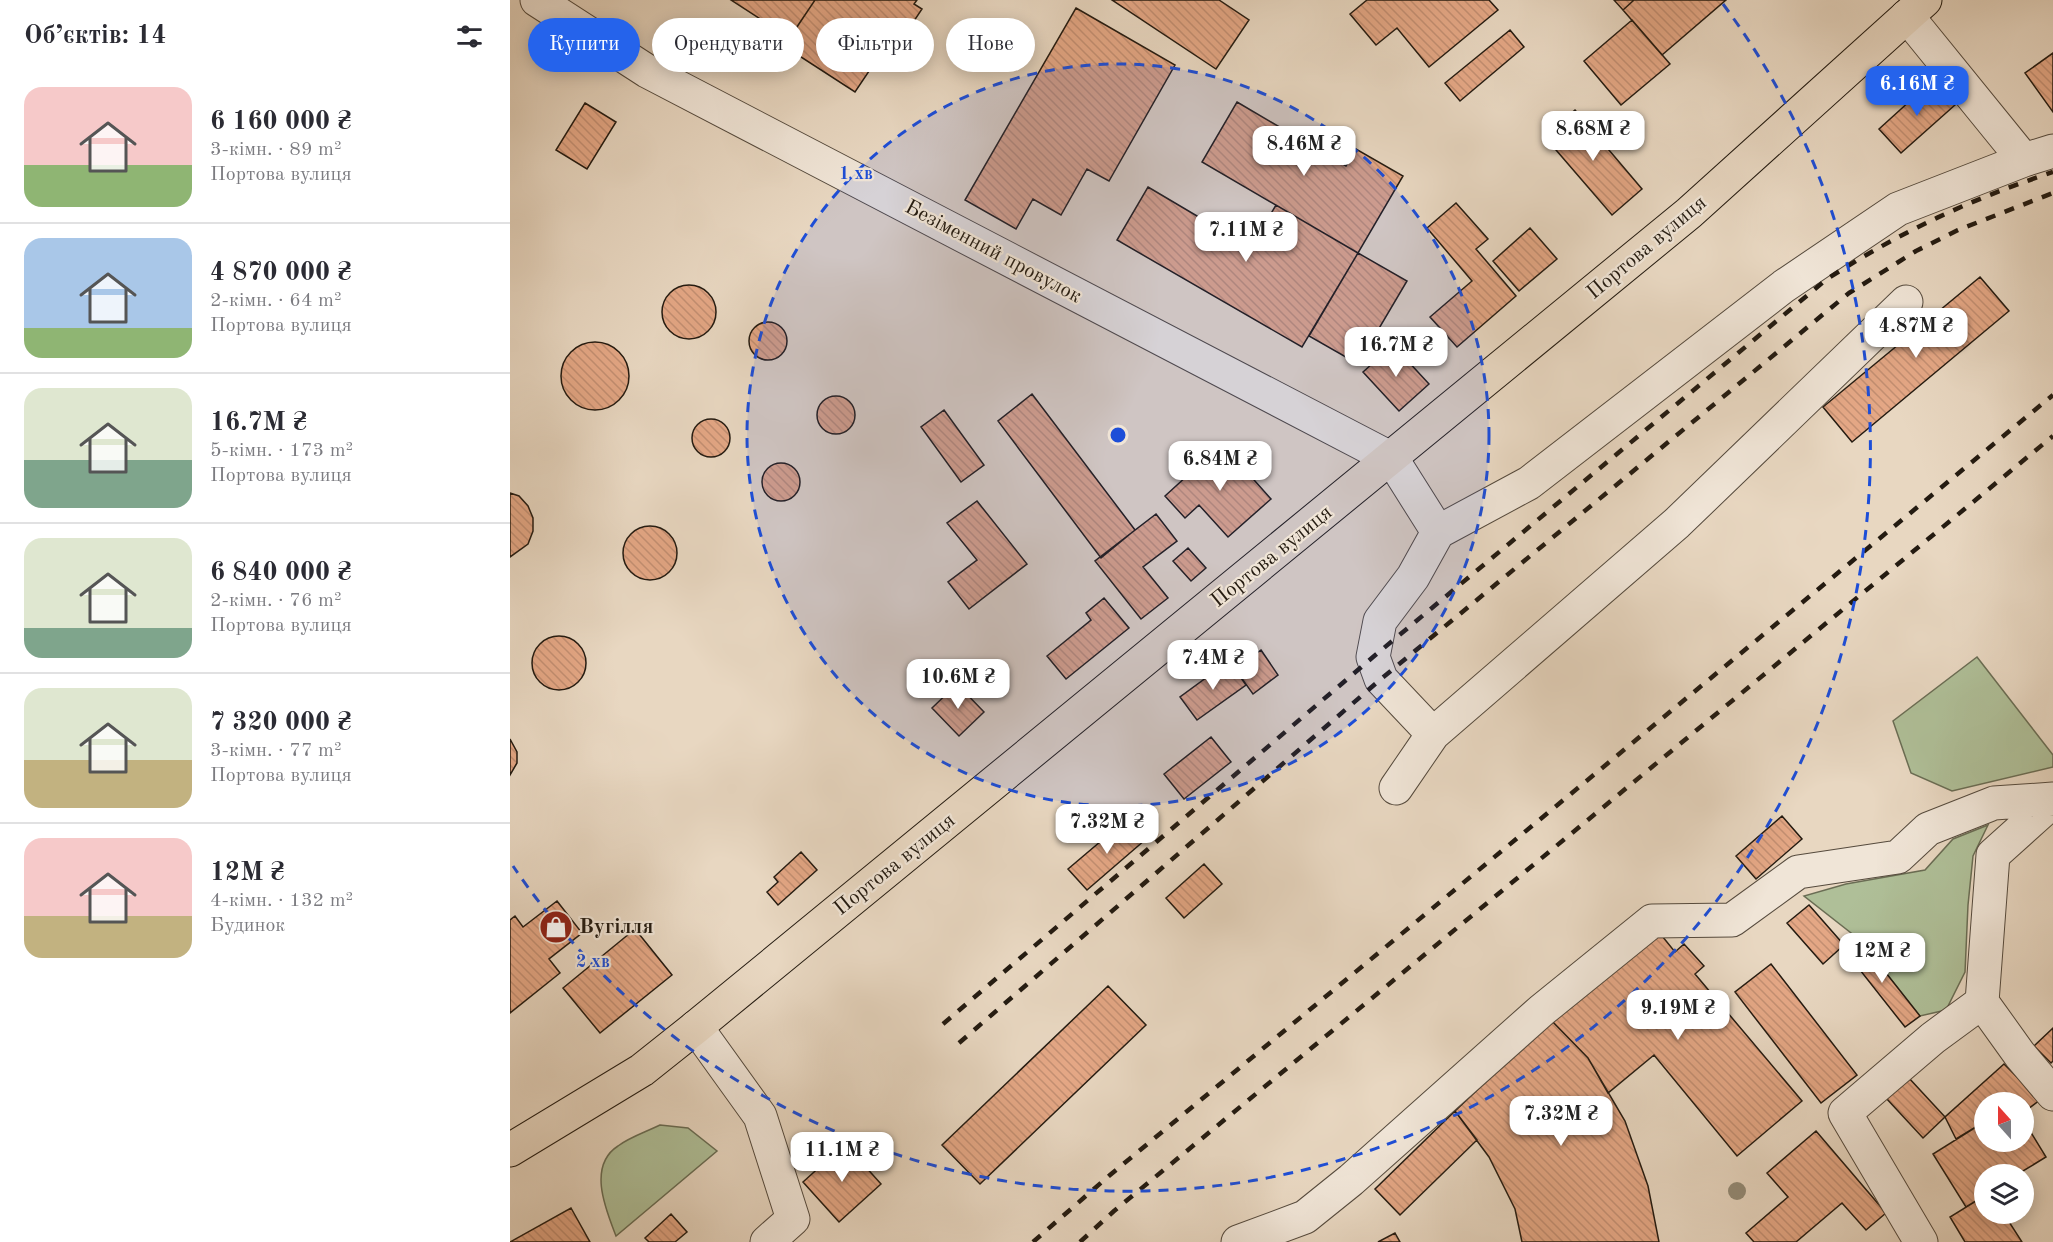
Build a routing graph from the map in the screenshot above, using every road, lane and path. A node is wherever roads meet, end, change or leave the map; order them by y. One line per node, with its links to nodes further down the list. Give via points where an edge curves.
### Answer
1 (537, 0): 5 (street, Безіменний провулок, via 646,71)
2 (1916, 8): 3 (street); 5 (main road, Портова вулиця, via 1689,213)
3 (2038, 155): 6 (street, via 1899,209 1784,286 1529,483)
4 (1906, 302): 7 (street, via 1677,524)
5 (1392, 459): 6 (street); 11 (main road, Портова вулиця)
6 (1438, 532): 7 (street, via 1413,577 1380,621 1373,657 1381,679)
7 (1433, 734): 8 (street)
8 (1396, 788)
9 (2053, 800): 10 (street, via 1993,855); 15 (street, via 1994,803 1928,829 1898,856 1798,872 1732,920 1652,921 1542,1010 1305,1217)
10 (1982, 1002): 12 (street); 16 (street, via 1845,1113)
11 (696, 1027): 13 (main road, Портова вулиця, via 642,1070); 14 (street, via 760,1116 792,1219)
12 (2053, 1094)
13 (510, 1150)
14 (767, 1242)
15 (1238, 1242)
16 (1921, 1242)

